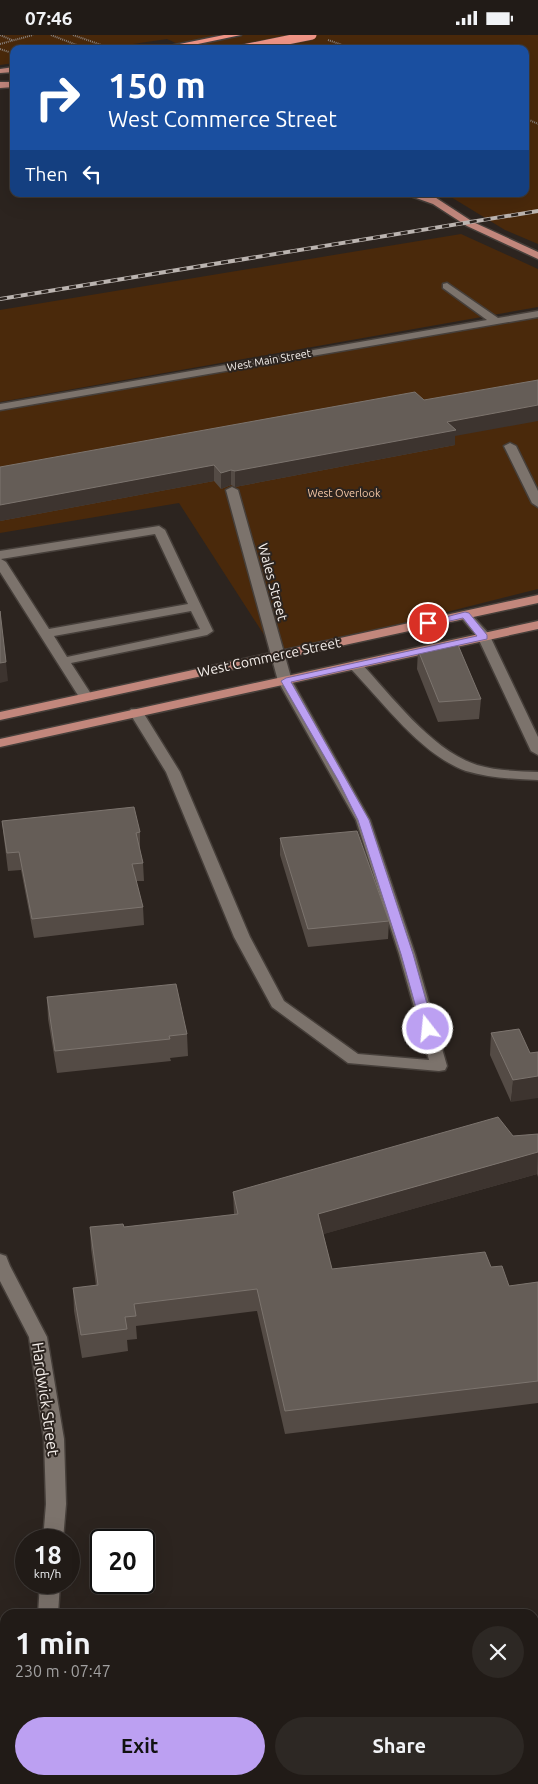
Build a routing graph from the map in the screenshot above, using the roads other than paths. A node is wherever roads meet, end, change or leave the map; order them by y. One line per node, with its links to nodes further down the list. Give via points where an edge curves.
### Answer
1 (237, 35): 3 (highway)
2 (316, 36): 4 (highway, bridge)
3 (185, 45)
4 (265, 45)
5 (419, 197): 7 (main road)
6 (428, 197): 7 (main road)
7 (434, 202): 8 (main road, via 496,238)
8 (538, 256)
9 (447, 286): 11 (street)
10 (538, 314): 11 (street, West Main Street)
11 (496, 321): 12 (street, West Main Street)
12 (0, 407)
13 (510, 446): 15 (street)
14 (232, 490): 24 (street, Wales Street)
15 (538, 503)
16 (0, 555): 19 (street, via 159,530)
17 (0, 562): 22 (street)
18 (538, 599): 20 (main road, West Commerce Street)
19 (195, 606): 22 (street); 25 (street, via 207,631)
20 (465, 615): 23 (street); 24 (main road, West Commerce Street)
21 (538, 625): 23 (main road, West Commerce Street)
22 (45, 633): 25 (street)
23 (484, 637): 26 (main road, West Commerce Street); 32 (street)
24 (277, 655): 27 (street, Wales Street); 28 (main road, West Commerce Street)
25 (64, 661): 28 (street)
26 (355, 665): 27 (main road, West Commerce Street); 33 (street, via 428,740 461,764 494,774)
27 (286, 681): 29 (main road, West Commerce Street); 29 (street, Wales Street, via 363,820 439,1066 354,1059 278,1004 242,937 173,772)
28 (86, 697): 30 (main road, West Commerce Street)
29 (136, 712): 31 (main road, West Commerce Street)
30 (0, 716)
31 (0, 743)
32 (538, 751)
33 (538, 776)
34 (0, 1260): 35 (street, Hardwick Street)
35 (0, 1267): 36 (street, Hardwick Street, via 38,1337 54,1439)
36 (54, 1529)
37 (49, 1594): 38 (street)
38 (48, 1609)

